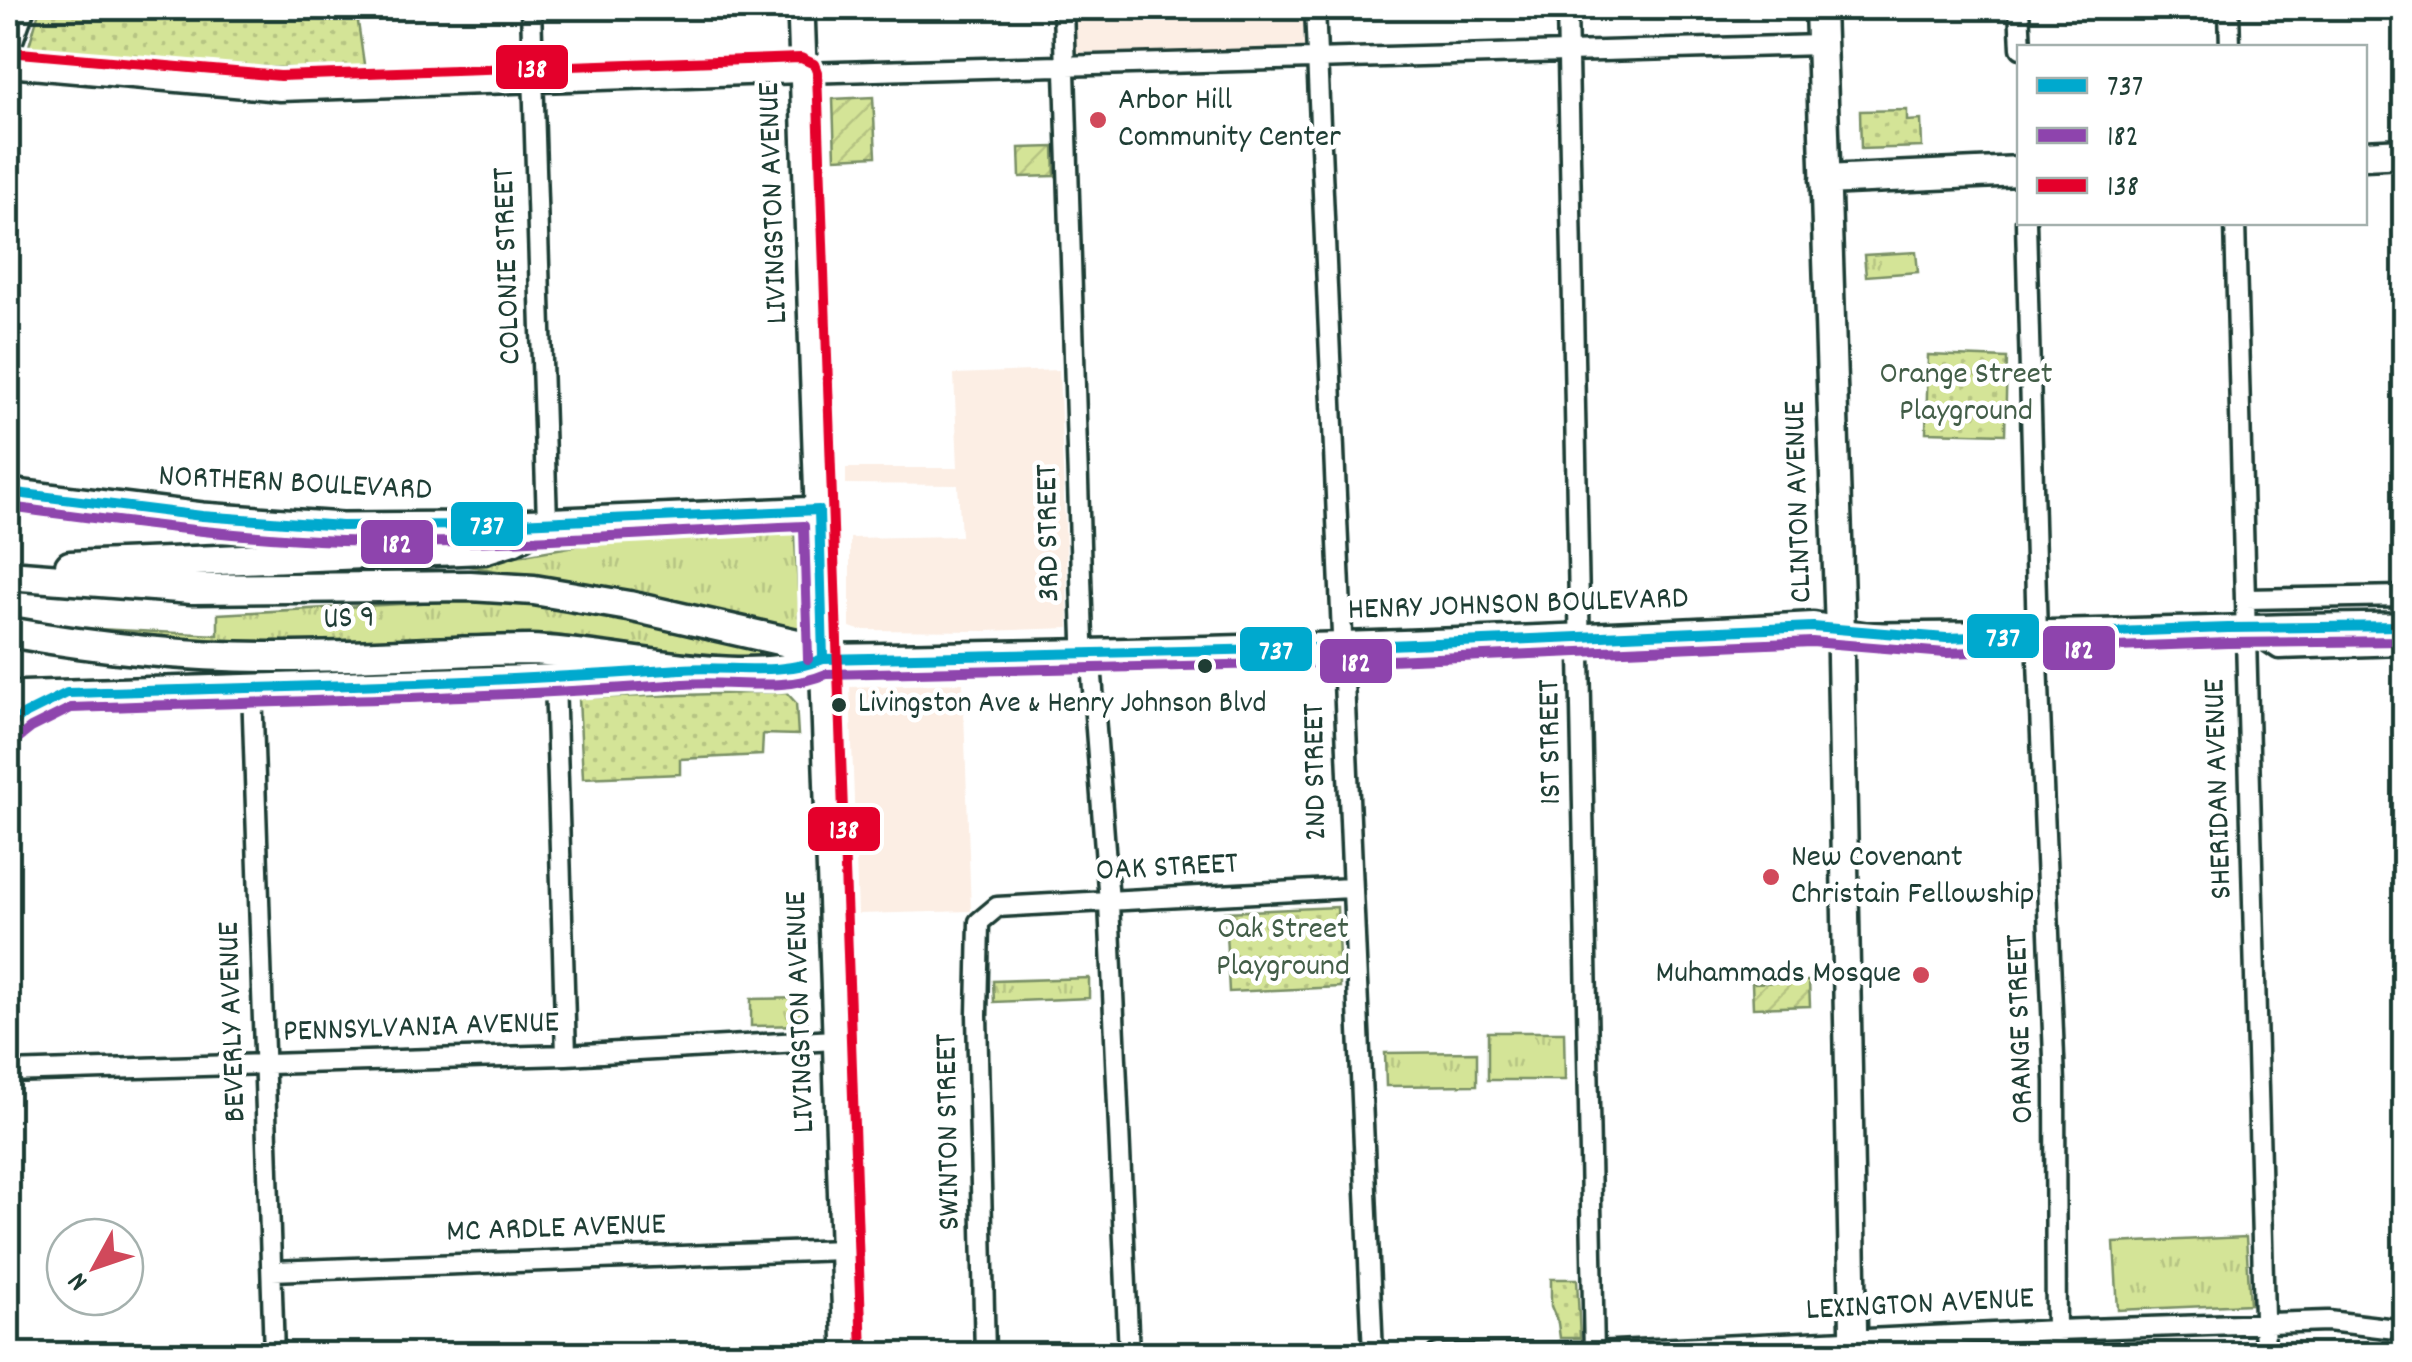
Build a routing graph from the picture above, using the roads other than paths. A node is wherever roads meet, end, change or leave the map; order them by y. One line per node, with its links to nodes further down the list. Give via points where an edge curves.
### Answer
1 (21, 8): 10 (main road)
2 (531, 8): 19 (street, COLONIE STREET)
3 (800, 8): 18 (main road, LIVINGSTON AVENUE)
4 (1063, 8): 17 (street, 3RD STREET)
5 (1316, 8): 15 (street, 2ND STREET)
6 (1567, 8): 14 (street, 1ST STREET)
7 (1820, 8): 11 (main road, CLINTON AVENUE)
8 (2019, 8): 12 (street)
9 (2229, 8): 13 (street)
10 (8, 44)
11 (1822, 45): 14 (street); 23 (main road, CLINTON AVENUE)
12 (2020, 45)
13 (2230, 45)
14 (1568, 51): 15 (street); 37 (street, 1ST STREET)
15 (1318, 60): 17 (street); 39 (street, 2ND STREET)
16 (8, 67): 19 (street, via 280,92)
17 (1064, 68): 18 (street); 40 (street, 3RD STREET)
18 (802, 72): 19 (street); 27 (main road, LIVINGSTON AVENUE)
19 (534, 81): 28 (street, COLONIE STREET)
20 (2404, 153): 21 (main road)
21 (2367, 156)
22 (2017, 171): 23 (main road)
23 (1824, 180): 35 (main road, CLINTON AVENUE)
24 (2026, 225): 36 (street, ORANGE STREET)
25 (2234, 225): 31 (street, SHERIDAN AVENUE)
26 (8, 492): 28 (main road, NORTHERN BOULEVARD, via 342,526)
27 (820, 510): 28 (main road, NORTHERN BOULEVARD); 41 (main road, LIVINGSTON AVENUE)
28 (547, 522): 29 (main road, via 484,549)
29 (8, 573): 41 (main road, US 9, via 192,589 534,590 797,644)
30 (2404, 596): 31 (street)
31 (2246, 599): 32 (street, SHERIDAN AVENUE)
32 (2246, 626): 33 (main road, HENRY JOHNSON BOULEVARD); 36 (main road, HENRY JOHNSON BOULEVARD); 38 (street, via 2279,649); 57 (street, SHERIDAN AVENUE)
33 (2404, 626)
34 (8, 632): 42 (main road, US 9 / US 9, via 190,655 562,650)
35 (1840, 632): 36 (main road, HENRY JOHNSON BOULEVARD); 37 (main road, HENRY JOHNSON BOULEVARD / US 9); 60 (main road, CLINTON AVENUE)
36 (2037, 636): 58 (street, ORANGE STREET, via 2056,1082)
37 (1580, 638): 39 (main road, HENRY JOHNSON BOULEVARD / US 9); 61 (street, 1ST STREET)
38 (2404, 645)
39 (1343, 648): 40 (main road, HENRY JOHNSON BOULEVARD / US 9); 48 (street, 2ND STREET)
40 (1086, 656): 41 (main road, HENRY JOHNSON BOULEVARD / US 9); 49 (street, 3RD STREET)
41 (823, 659): 42 (main road, HENRY JOHNSON BOULEVARD / US 9, via 799,669); 51 (main road, LIVINGSTON AVENUE)
42 (693, 668): 43 (main road, HENRY JOHNSON BOULEVARD)
43 (555, 678): 44 (main road); 52 (street)
44 (252, 687): 45 (main road); 53 (street, BEVERLY AVENUE)
45 (67, 693): 46 (main road); 47 (main road)
46 (8, 694)
47 (8, 727)
48 (1350, 888): 49 (street, OAK STREET); 66 (street, 2ND STREET)
49 (1109, 902): 50 (street, OAK STREET); 65 (street, 3RD STREET)
50 (988, 912): 64 (street, SWINTON STREET, via 979,922 977,1015)
51 (835, 1040): 52 (street, PENNSYLVANIA AVENUE); 55 (main road, LIVINGSTON AVENUE)
52 (566, 1055): 53 (street, PENNSYLVANIA AVENUE)
53 (266, 1064): 54 (street, PENNSYLVANIA AVENUE); 56 (street, BEVERLY AVENUE)
54 (8, 1072)
55 (842, 1250): 56 (street, MC ARDLE AVENUE); 63 (main road, LIVINGSTON AVENUE)
56 (272, 1270): 62 (street, BEVERLY AVENUE)
57 (2264, 1324): 58 (street, LEXINGTON AVENUE); 59 (street, LEXINGTON AVENUE, via 2328,1321); 69 (street, SHERIDAN AVENUE)
58 (2056, 1330): 60 (street, LEXINGTON AVENUE); 68 (street, ORANGE STREET)
59 (2404, 1330)
60 (1853, 1347): 61 (street, LEXINGTON AVENUE)
61 (1594, 1353): 67 (street, LEXINGTON AVENUE)
62 (274, 1354)
63 (847, 1354)
64 (985, 1354)
65 (1129, 1354)
66 (1373, 1354)
67 (1437, 1354)
68 (2056, 1354)
69 (2265, 1354)

